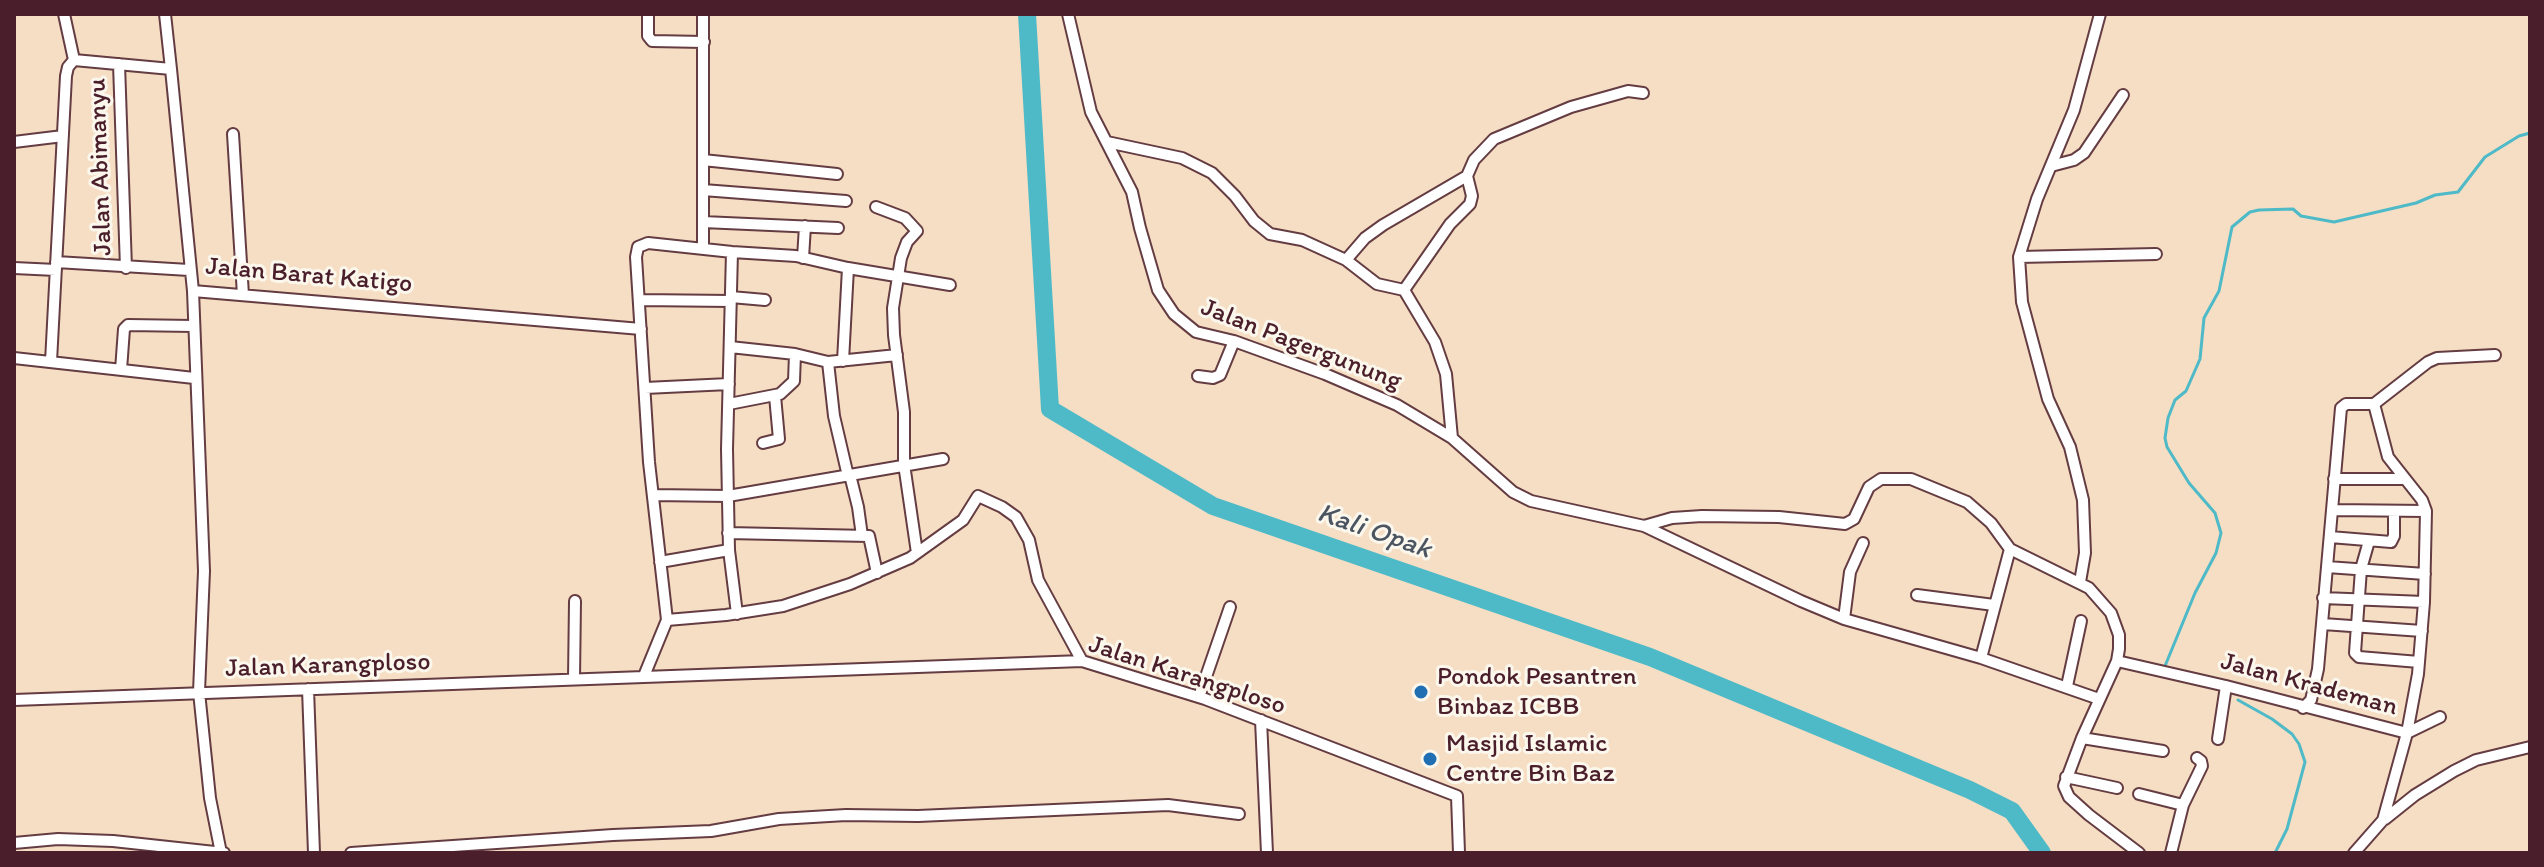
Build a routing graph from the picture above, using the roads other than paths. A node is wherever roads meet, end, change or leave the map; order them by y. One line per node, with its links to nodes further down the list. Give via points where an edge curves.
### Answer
1 (64, 14): 8 (street)
2 (165, 14): 10 (street, Jalan Barat Katigo)
3 (648, 14): 7 (street, via 649,40)
4 (703, 14): 7 (street)
5 (1068, 14): 16 (street, Jalan Pagergunung, via 1091,112)
6 (2100, 14): 18 (street, via 2074,110)
7 (704, 42): 17 (street)
8 (74, 60): 9 (street); 14 (street, via 66,76)
9 (119, 64): 10 (street); 35 (street, Jalan Abimanyu)
10 (171, 69): 37 (street, Jalan Barat Katigo)
11 (1643, 93): 20 (street, via 1628,91 1571,107 1494,139)
12 (2123, 95): 18 (street, via 2084,153)
13 (233, 134): 42 (street)
14 (63, 136): 15 (street); 33 (street)
15 (14, 142)
16 (1107, 142): 32 (street, via 1182,158 1218,179 1270,234 1302,240); 48 (street, Jalan Pagergunung, via 1132,192 1158,290 1174,314 1196,332)
17 (703, 160): 19 (street); 21 (street)
18 (2051, 166): 30 (street)
19 (837, 174)
20 (1467, 176): 32 (street, via 1383,225); 40 (street, via 1470,204)
21 (703, 190): 22 (street); 24 (street)
22 (846, 201)
23 (876, 207): 38 (street, via 905,218 917,231 907,242)
24 (703, 222): 25 (street); 27 (street)
25 (805, 226): 26 (street); 31 (street)
26 (838, 228)
27 (703, 248): 28 (street); 44 (street, via 648,243 638,247)
28 (732, 252): 31 (street); 43 (street)
29 (2156, 254): 30 (street)
30 (2019, 257): 91 (street, via 2022,302 2083,500)
31 (803, 258): 36 (street)
32 (1346, 260): 40 (street, via 1377,284)
33 (56, 266): 34 (street); 35 (street); 55 (street)
34 (14, 268)
35 (126, 268): 37 (street)
36 (848, 268): 38 (street); 54 (street)
37 (189, 270): 41 (street, Jalan Barat Katigo)
38 (897, 276): 39 (street); 51 (street)
39 (950, 285)
40 (1404, 290): 65 (street, via 1435,342 1446,374)
41 (193, 291): 42 (street, Jalan Barat Katigo); 46 (street)
42 (243, 295): 47 (street, Jalan Barat Katigo)
43 (731, 299): 44 (street); 45 (street); 49 (street)
44 (639, 300): 47 (street)
45 (765, 300)
46 (193, 326): 57 (street, via 128,325); 59 (street)
47 (641, 329): 61 (street)
48 (1234, 341): 58 (street, via 1220,375); 65 (street, Jalan Pagergunung, via 1397,405)
49 (730, 347): 50 (street); 60 (street)
50 (795, 354): 56 (street); 62 (street, via 794,381)
51 (897, 355): 54 (street); 68 (street)
52 (2495, 355): 64 (street, via 2432,360)
53 (14, 358): 55 (street)
54 (843, 361): 56 (street)
55 (51, 362): 57 (street)
56 (828, 362): 69 (street)
57 (121, 370): 59 (street)
58 (1198, 376)
59 (194, 378): 115 (street, via 204,571)
60 (729, 384): 61 (street); 63 (street)
61 (645, 388): 72 (street)
62 (775, 396): 63 (street); 66 (street, via 779,439)
63 (729, 404): 73 (street)
64 (2374, 404): 70 (street, via 2341,408); 71 (street, via 2386,452)
65 (1452, 438): 77 (street, Jalan Pagergunung, via 1522,497)
66 (763, 443)
67 (943, 459): 68 (street)
68 (904, 464): 69 (street); 85 (street)
69 (849, 476): 73 (street); 79 (street)
70 (2334, 479): 71 (street); 74 (street)
71 (2405, 479): 76 (street)
72 (653, 495): 73 (street); 86 (street)
73 (728, 496): 78 (street)
74 (2332, 510): 75 (street); 80 (street)
75 (2394, 511): 76 (street); 81 (street, via 2393,540)
76 (2426, 511): 90 (street)
77 (1644, 526): 83 (street, Jalan Pagergunung, via 1702,516 1845,524 1857,515 1869,487 1896,477 1967,502); 100 (street)
78 (728, 533): 79 (street); 84 (street)
79 (862, 536): 89 (street, via 869,536)
80 (2330, 537): 81 (street); 87 (street)
81 (2369, 541): 88 (street)
82 (1863, 543): 100 (street, via 1850,572)
83 (2010, 549): 91 (street, Jalan Pagergunung); 97 (street)
84 (729, 550): 86 (street); 99 (street)
85 (917, 553): 89 (street); 107 (street, via 963,520 978,496 1002,507 1016,517 1029,540 1038,580)
86 (660, 562): 101 (street)
87 (2327, 567): 88 (street); 93 (street)
88 (2361, 569): 90 (street); 94 (street)
89 (877, 573): 99 (street, via 783,606)
90 (2425, 574): 96 (street)
91 (2080, 582): 108 (street, Jalan Pagergunung, via 2111,613 2119,635)
92 (1917, 595): 97 (street)
93 (2323, 598): 94 (street); 103 (street)
94 (2360, 599): 96 (street); 104 (street)
95 (575, 601): 111 (street)
96 (2424, 602): 105 (street)
97 (1994, 605): 106 (street)
98 (1230, 607): 116 (street)
99 (737, 614): 101 (street)
100 (1844, 619): 106 (street)
101 (667, 620): 110 (street)
102 (2081, 621): 112 (street)
103 (2323, 624): 104 (street); 119 (street, via 2311,700)
104 (2357, 627): 105 (street); 109 (street, via 2359,657)
105 (2422, 631): 109 (street)
106 (1981, 658): 112 (street)
107 (1082, 661): 110 (street, Jalan Karangploso); 116 (street, Jalan Karangploso)
108 (2117, 661): 113 (street, Jalan Krademan); 117 (street, Jalan Pagergunung)
109 (2419, 662): 122 (street)
110 (644, 676): 111 (street, Jalan Karangploso)
111 (574, 679): 114 (street, Jalan Karangploso)
112 (2067, 686): 117 (street)
113 (2226, 686): 119 (street, Jalan Krademan); 124 (street)
114 (308, 689): 115 (street, Jalan Karangploso); 138 (street)
115 (199, 692): 118 (street, Jalan Karangploso); 137 (street, via 210,798)
116 (1199, 697): 121 (street, Jalan Karangploso)
117 (2099, 699): 123 (street, Jalan Pagergunung)
118 (14, 700)
119 (2303, 708): 122 (street, Jalan Krademan)
120 (2440, 717): 122 (street)
121 (1261, 720): 140 (street); 141 (street, Jalan Karangploso, via 1457,796)
122 (2407, 733): 133 (street, Jalan Krademan)
123 (2082, 738): 126 (street); 128 (street, Jalan Pagergunung)
124 (2218, 739)
125 (2530, 747): 133 (street, via 2476,760)
126 (2163, 751)
127 (2197, 758): 131 (street, via 2202,766)
128 (2066, 777): 129 (street); 142 (street, via 2069,797)
129 (2117, 788)
130 (2139, 794): 131 (street)
131 (2183, 805): 143 (street)
132 (1239, 814): 139 (street, via 1168,805 846,815 711,831)
133 (2383, 820): 144 (street, Jalan Krademan)
134 (14, 843): 135 (street, via 58,839)
135 (97, 847): 136 (street)
136 (144, 849): 137 (street)
137 (222, 853)
138 (314, 853)
139 (351, 853)
140 (1267, 853)
141 (1459, 853)
142 (2139, 853)
143 (2171, 853)
144 (2354, 853)

